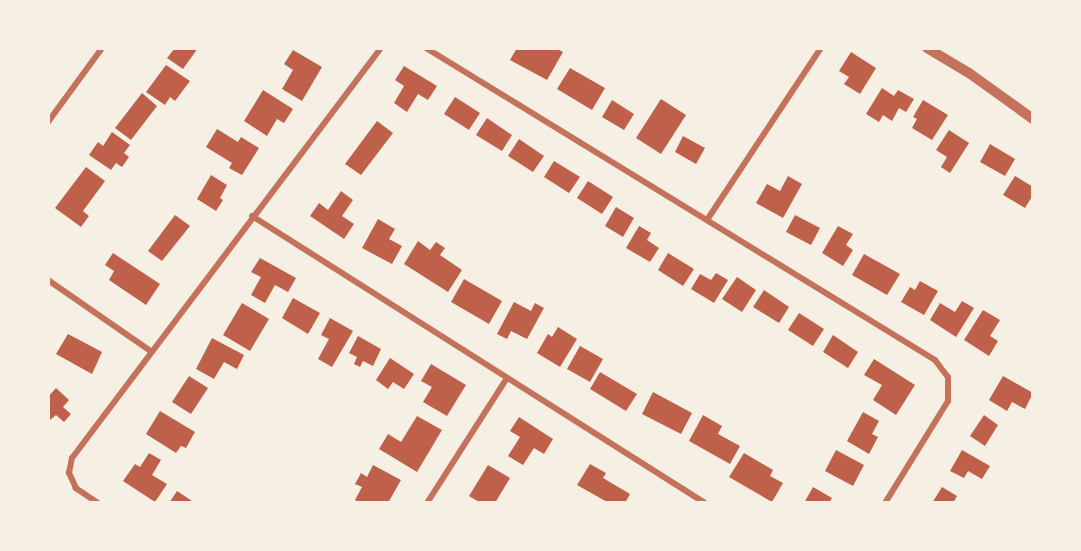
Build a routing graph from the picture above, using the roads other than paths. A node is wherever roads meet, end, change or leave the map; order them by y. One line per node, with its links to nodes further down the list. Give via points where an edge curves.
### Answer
1 (102, 48): 7 (street)
2 (381, 48): 8 (street)
3 (426, 48): 9 (street)
4 (820, 48): 9 (street)
5 (927, 48): 6 (street)
6 (1033, 119)
7 (48, 122)
8 (252, 216): 11 (street); 12 (street)
9 (706, 220): 16 (street, via 935,360 948,378 948,401)
10 (48, 280): 11 (street)
11 (152, 352): 13 (street, via 72,458 69,473 76,488)
12 (507, 378): 14 (street); 15 (street)
13 (98, 503)
14 (427, 503)
15 (705, 503)
16 (885, 503)

